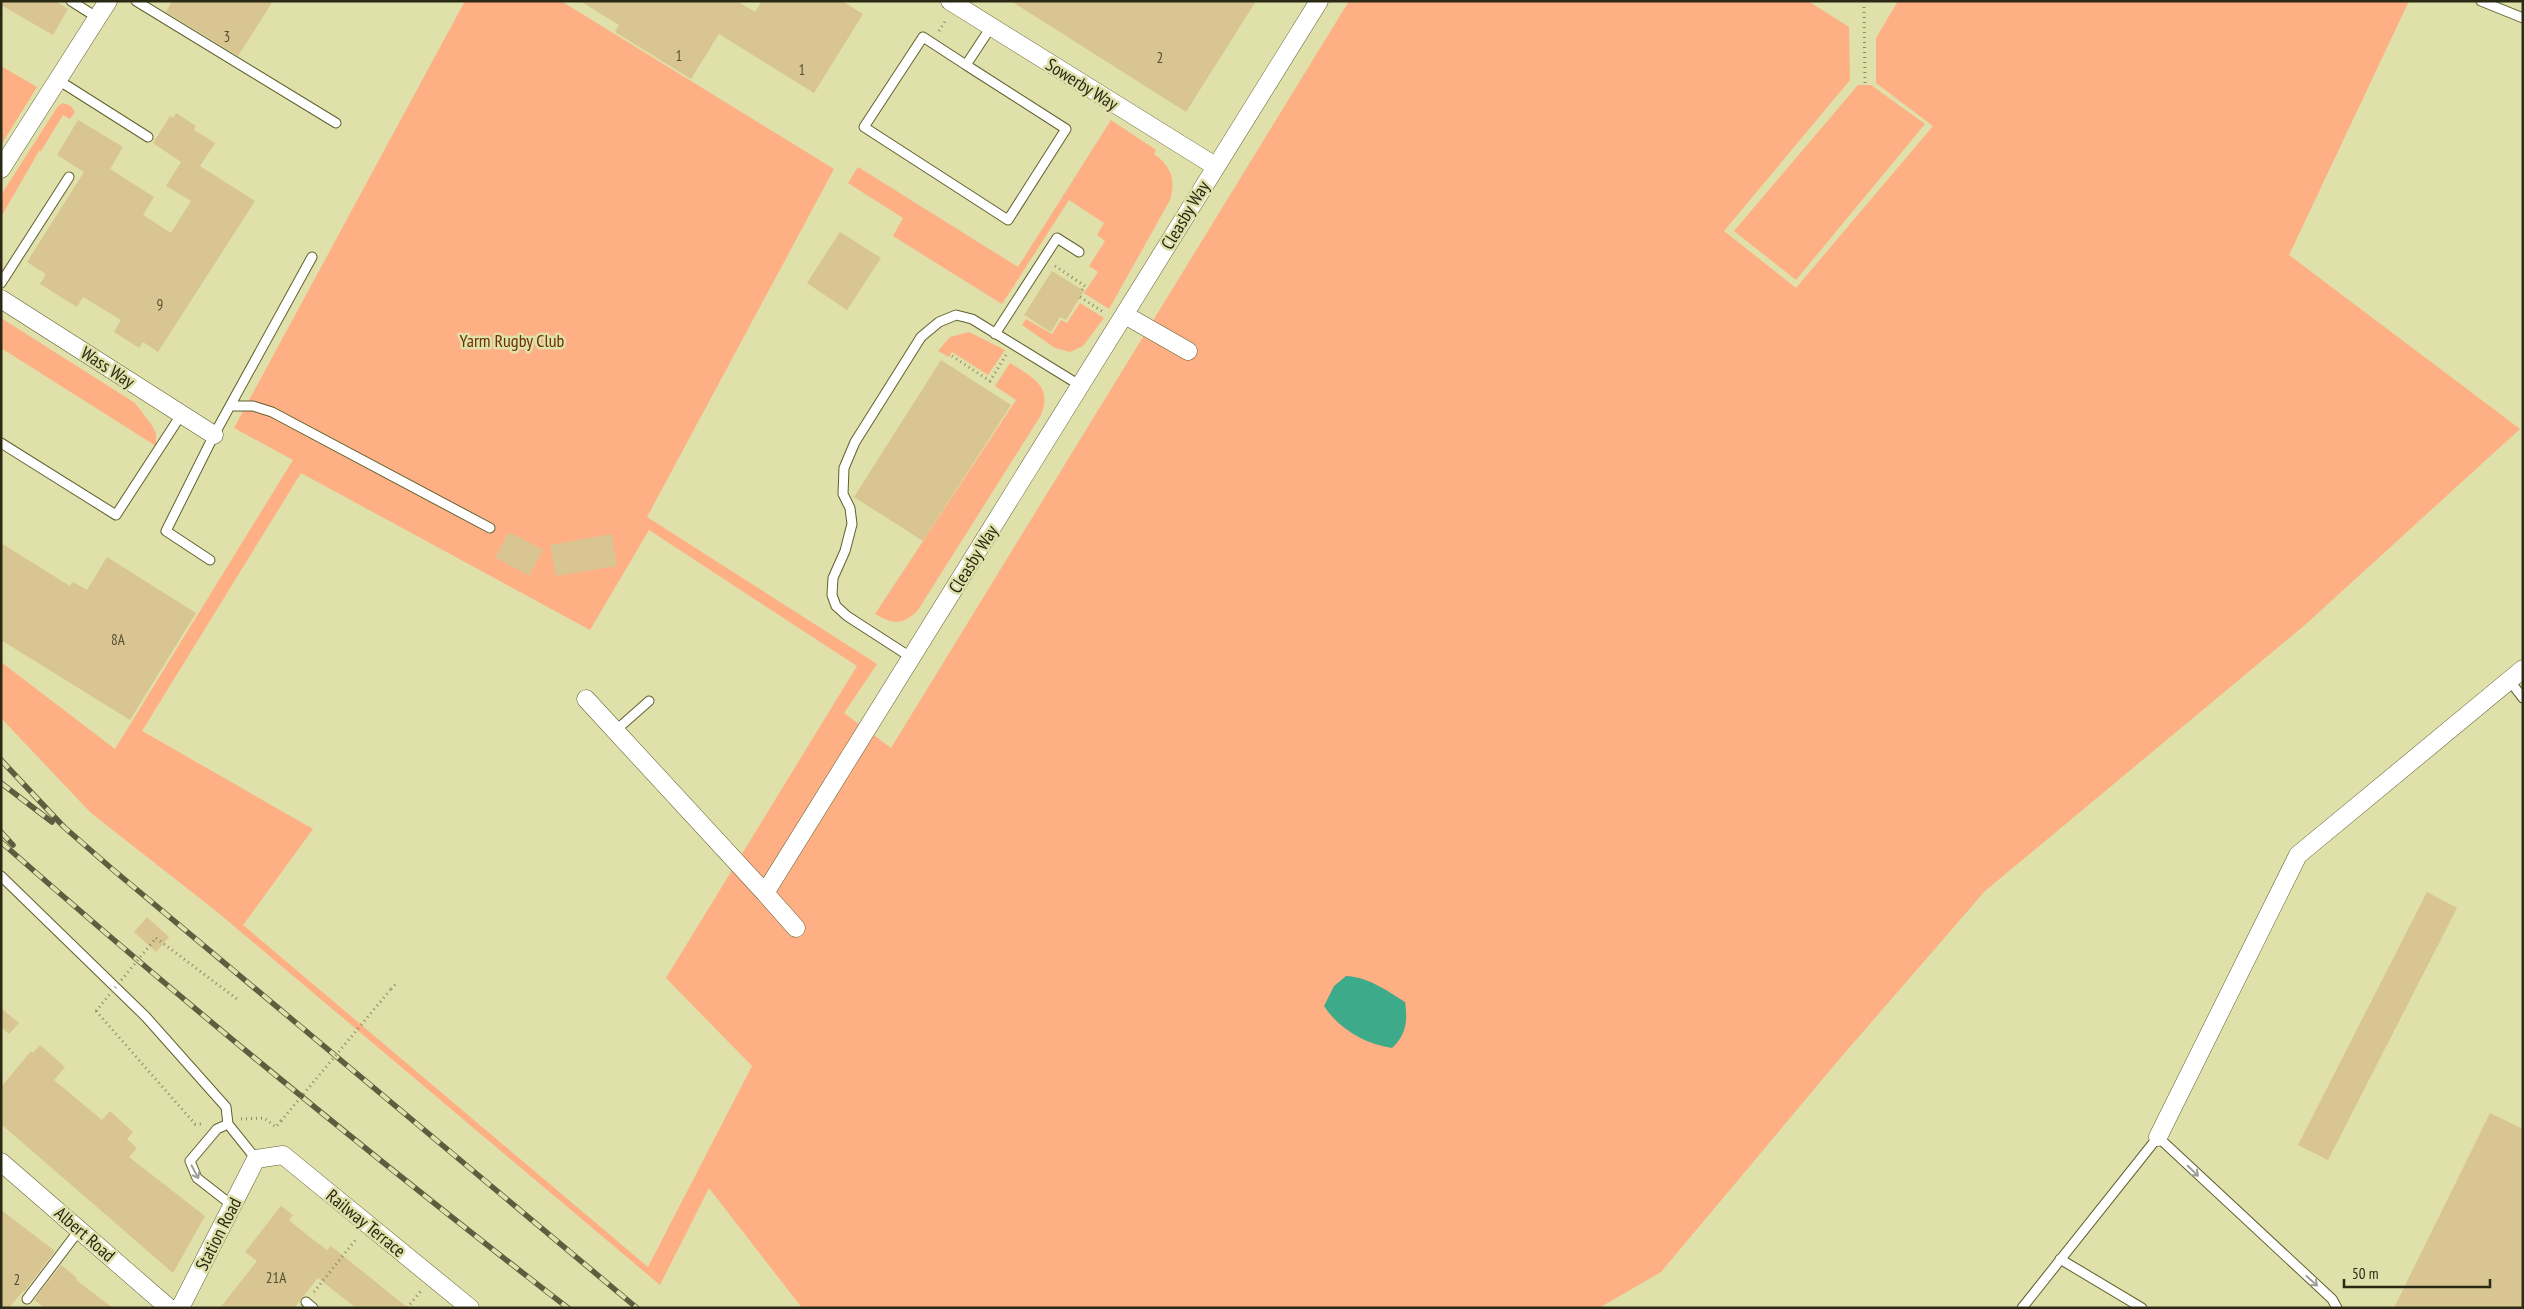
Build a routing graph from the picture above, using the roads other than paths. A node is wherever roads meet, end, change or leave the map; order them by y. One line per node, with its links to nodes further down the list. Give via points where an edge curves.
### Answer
1 (71, 1): 7 (lane)
2 (108, 1): 7 (street)
3 (136, 1): 12 (lane)
4 (1319, 1): 14 (street, Cleasby Way)
5 (2481, 1): 8 (lane)
6 (952, 3): 9 (street, Sowerby Way)
7 (98, 18): 11 (street)
8 (2523, 18)
9 (991, 27): 10 (lane); 14 (street, Sowerby Way)
10 (966, 65): 10 (lane, via 1066,129 1008,220 864,128 923,37)
11 (58, 80): 13 (lane); 15 (street)
12 (336, 123)
13 (148, 137)
14 (1215, 166): 21 (street, Cleasby Way)
15 (1, 169)
16 (69, 177): 19 (lane)
17 (1079, 252): 22 (lane, via 1057,238)
18 (312, 257): 25 (lane)
19 (1, 283)
20 (1, 299): 26 (street, Wass Way)
21 (1117, 316): 23 (street); 24 (street, Cleasby Way)
22 (995, 334): 24 (lane); 31 (lane, via 972,319 956,316 939,322 921,337 855,442 844,468 844,494 852,524 833,578 832,595 836,606 847,616)
23 (1188, 351)
24 (1080, 386): 31 (street, Cleasby Way)
25 (231, 406): 27 (lane); 29 (lane, via 253,406 272,412)
26 (181, 415): 27 (street, Wass Way); 28 (lane, via 116,515)
27 (214, 435): 30 (lane, via 166,530)
28 (1, 443)
29 (490, 528)
30 (210, 560)
31 (912, 658): 39 (street, Cleasby Way)
32 (2523, 668): 33 (street)
33 (2508, 680): 34 (lane); 42 (street, via 2298,855)
34 (2523, 698)
35 (586, 699): 37 (street)
36 (649, 701): 37 (lane)
37 (615, 731): 39 (street)
38 (1, 876): 41 (lane, via 146,1017 226,1107)
39 (764, 893): 40 (street)
40 (796, 928)
41 (228, 1121): 43 (lane); 45 (lane, one-way to 45, via 190,1161 197,1178)
42 (2158, 1137): 47 (lane); 54 (lane, one-way to 54, via 2332,1299)
43 (256, 1159): 45 (street, Station Road); 51 (street, Railway Terrace, via 283,1155)
44 (1, 1162): 46 (street, Albert Road)
45 (232, 1206): 50 (street, Station Road)
46 (80, 1229): 48 (lane); 49 (street, Albert Road)
47 (2060, 1258): 52 (lane); 53 (lane)
48 (26, 1299)
49 (169, 1308)
50 (180, 1308)
51 (470, 1308)
52 (2022, 1308)
53 (2142, 1308)
54 (2337, 1308)

